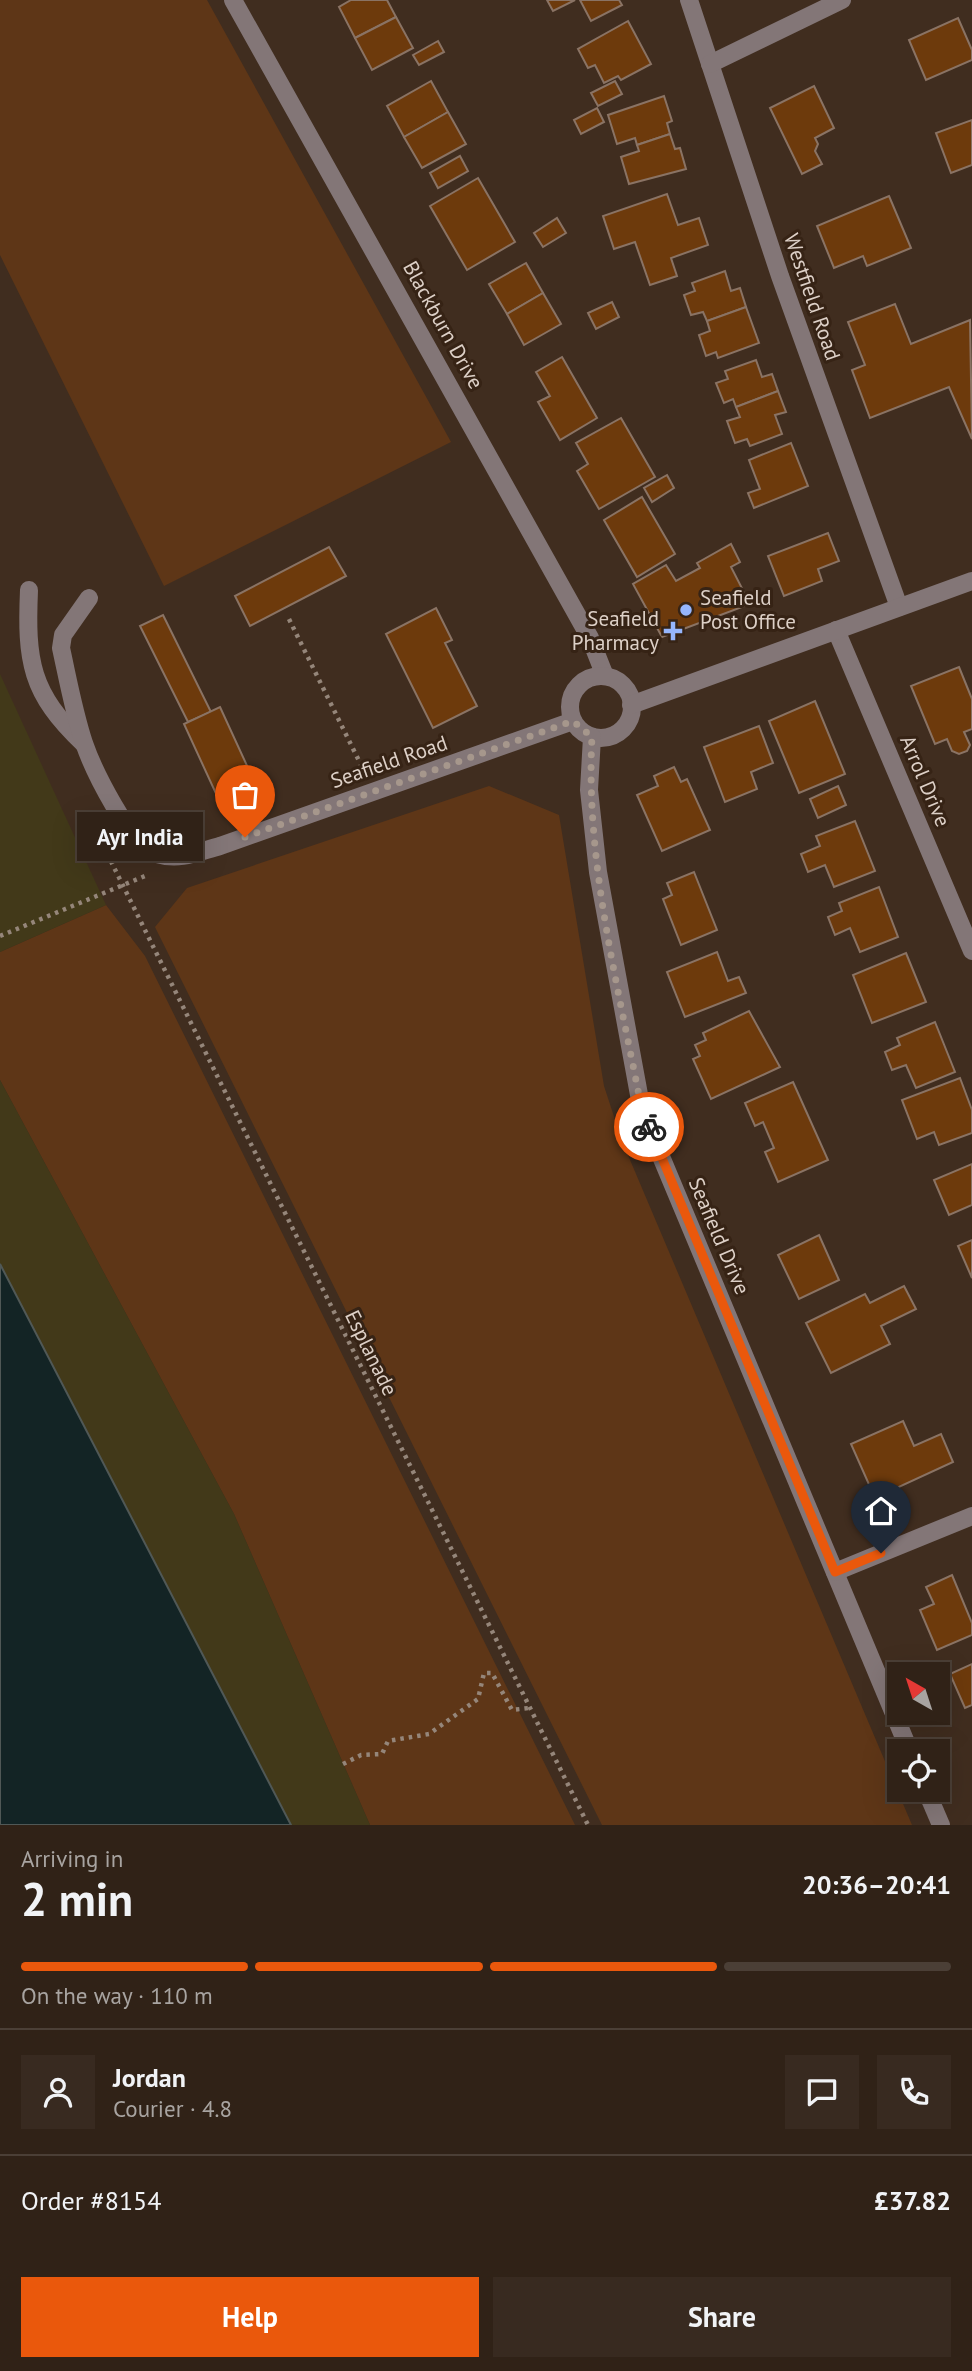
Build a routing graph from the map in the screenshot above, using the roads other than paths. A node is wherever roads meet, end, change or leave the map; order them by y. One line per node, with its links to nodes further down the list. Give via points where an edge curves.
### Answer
1 (233, 0): 10 (street, Blackburn Drive, via 590,638)
2 (689, 0): 4 (street, Westfield Road)
3 (842, 0): 4 (street)
4 (710, 64): 8 (street, Westfield Road, via 779,275)
5 (972, 581): 8 (street)
6 (29, 590): 14 (street, via 27,644 37,680 52,711)
7 (89, 598): 14 (street, via 63,635 61,648)
8 (899, 607): 9 (street)
9 (836, 630): 11 (street); 15 (street, Arrol Drive)
10 (605, 676): 11 (street, via 626,689); 12 (street, via 586,680 573,693)
11 (631, 705): 13 (street, via 620,732)
12 (573, 721): 13 (street); 14 (street, Seafield Road, via 180,858 154,853 135,835 113,803)
13 (592, 737): 17 (street, Seafield Drive, via 589,790 598,872 642,1111)
14 (84, 744)
15 (972, 951)
16 (972, 1516): 17 (street)
17 (835, 1572): 18 (street, Seafield Drive)
18 (905, 1739)
19 (931, 1802): 20 (street)
20 (941, 1825)

